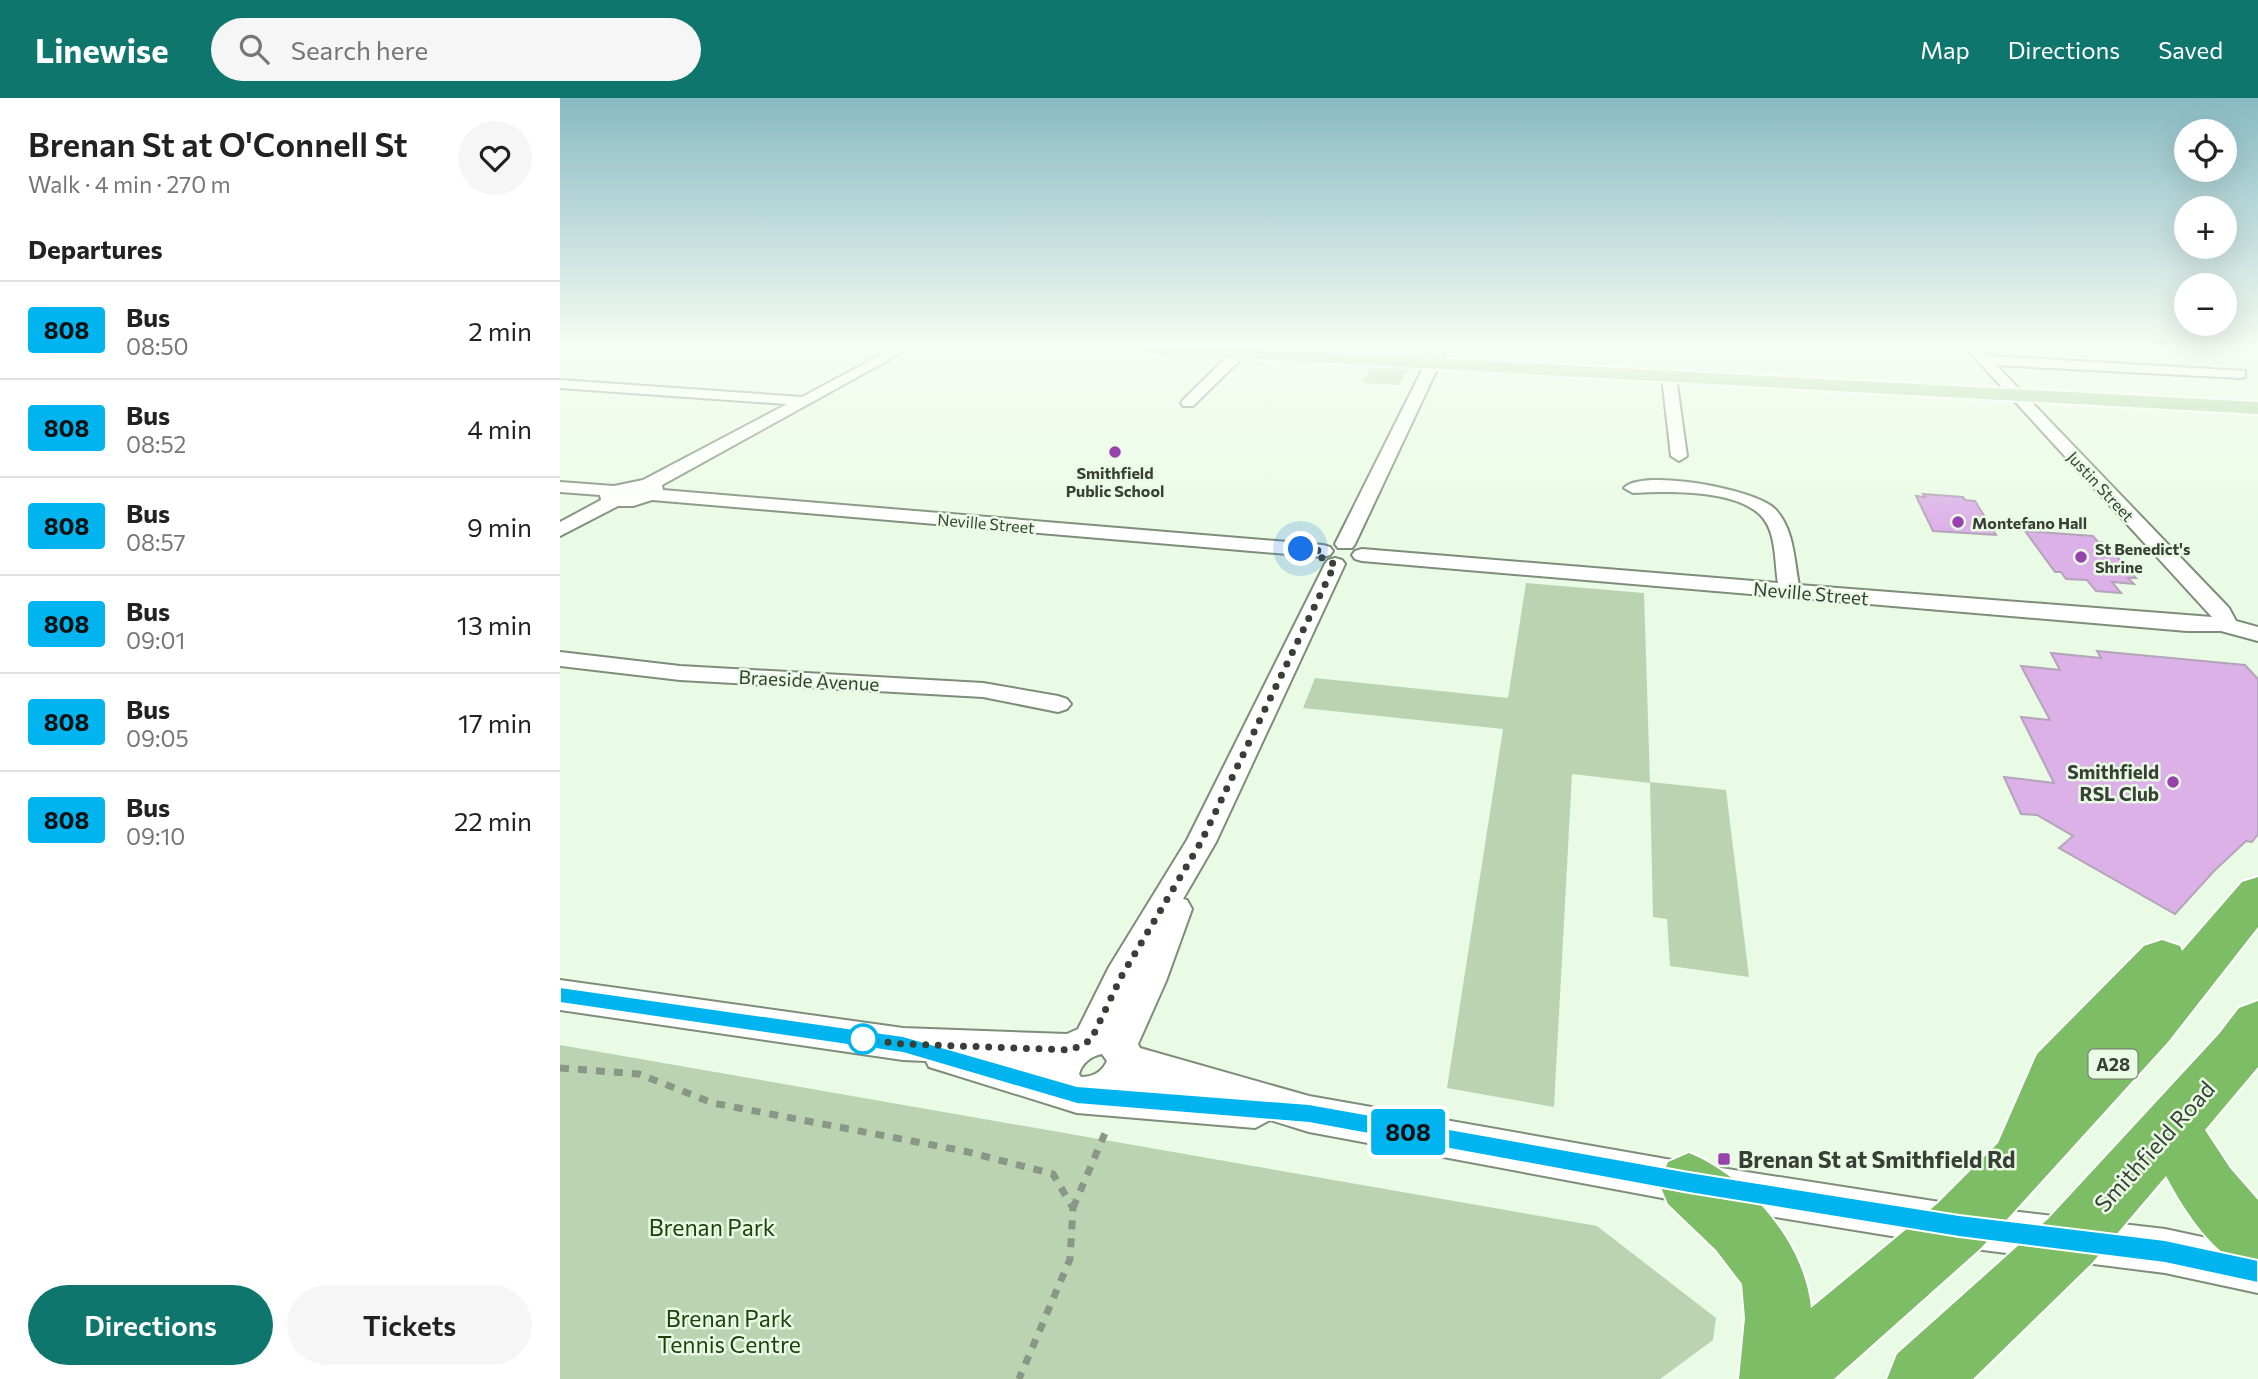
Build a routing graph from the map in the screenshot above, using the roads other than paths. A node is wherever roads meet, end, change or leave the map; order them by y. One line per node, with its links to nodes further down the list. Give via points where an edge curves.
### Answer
1 (790, 408): 10 (street)
2 (1412, 408): 13 (street)
3 (1673, 408): 7 (street)
4 (2028, 408): 15 (street, Justin Street, via 2221,613)
5 (2208, 408): 6 (main road)
6 (2258, 411)
7 (1679, 456)
8 (560, 487): 11 (street)
9 (1633, 488): 14 (street, via 1664,485 1722,492 1767,511 1776,522)
10 (648, 489): 11 (street); 13 (street, Neville Street)
11 (614, 496): 12 (street)
12 (560, 530)
13 (1341, 554): 14 (street, Neville Street); 24 (street, via 1201,842 1149,981)
14 (1790, 591): 15 (street, Neville Street)
15 (2222, 624): 16 (street, Neville Street)
16 (2258, 634)
17 (560, 659): 18 (street, Braeside Avenue, via 680,673 983,690)
18 (1058, 704)
19 (2258, 894): 28 (highway, A28, via 2149,1026)
20 (2162, 960): 28 (highway, via 2056,1071)
21 (560, 995): 23 (street)
22 (2258, 1024): 27 (highway, Smithfield Road)
23 (903, 1044): 24 (street); 25 (street)
24 (1102, 1049): 25 (street, via 1118,1080); 25 (street, via 1064,1058 1059,1077); 26 (street)
25 (1088, 1103): 26 (street)
26 (1309, 1114): 29 (street)
27 (2171, 1126): 31 (highway, Smithfield Road); 32 (highway, via 2217,1203)
28 (2019, 1163): 30 (highway, A28)
29 (1689, 1183): 30 (street); 34 (highway, via 1732,1222 1761,1256 1773,1279 1778,1307)
30 (1959, 1226): 31 (street); 35 (highway, A28)
31 (2070, 1241): 33 (street, via 2165,1251); 36 (highway, Smithfield Road)
32 (2258, 1243)
33 (2258, 1271)
34 (1774, 1379)
35 (1781, 1379)
36 (1922, 1379)

